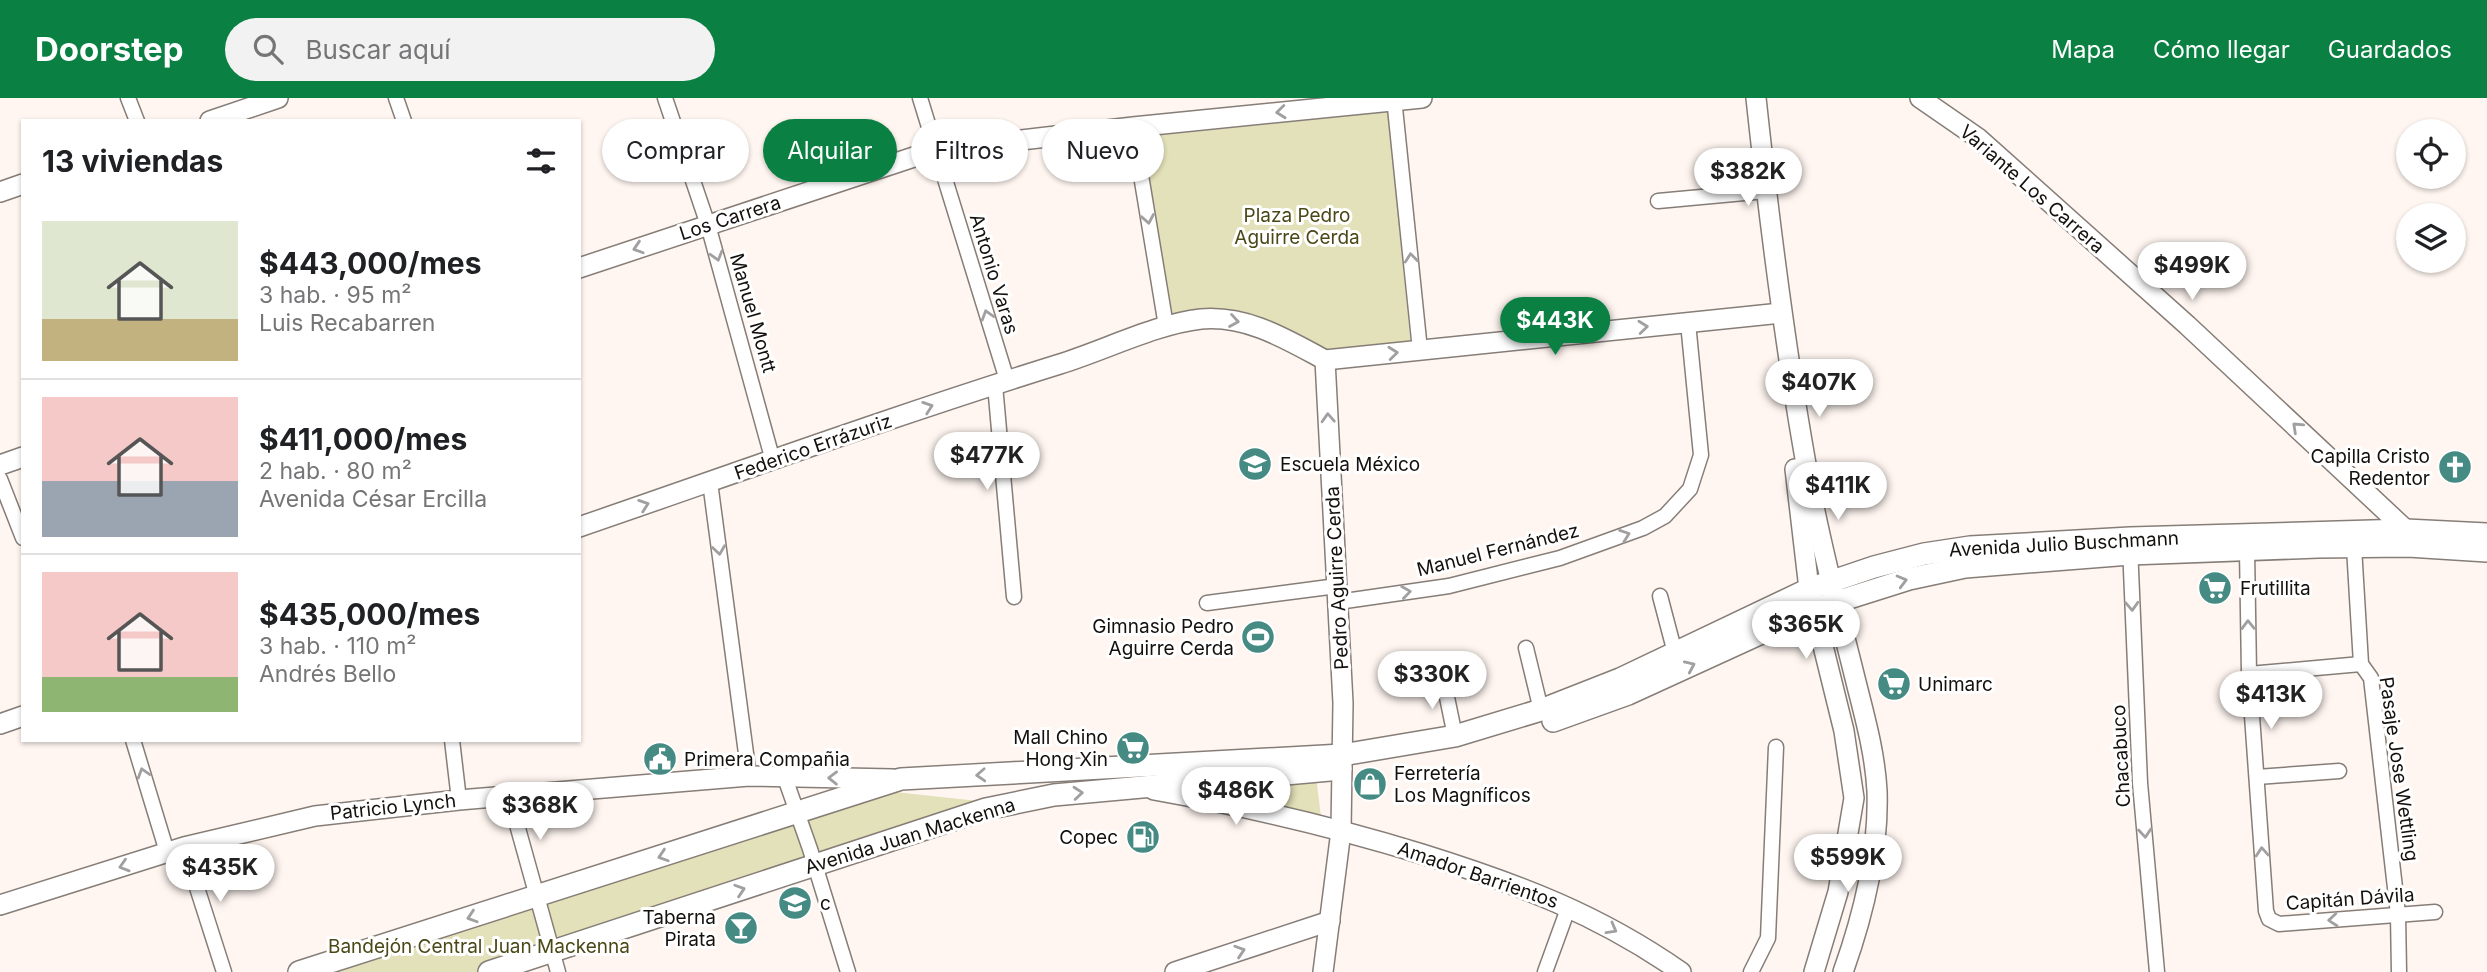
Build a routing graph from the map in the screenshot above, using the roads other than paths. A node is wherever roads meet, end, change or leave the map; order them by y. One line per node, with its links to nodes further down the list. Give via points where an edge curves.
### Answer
1 (128, 98): 10 (street)
2 (278, 98): 11 (street)
3 (396, 98): 12 (street)
4 (665, 98): 22 (street, Manuel Montt)
5 (920, 98): 13 (street, Antonio Varas)
6 (1422, 98): 9 (street, Los Carrera)
7 (1756, 98): 19 (street)
8 (1920, 98): 39 (street, Variante Los Carrera, one-way to 8, via 2197,334 1978,138)
9 (1394, 99): 14 (street, Los Carrera, one-way to 14); 27 (street, one-way to 9)
10 (136, 119)
11 (216, 119)
12 (403, 119)
13 (926, 119)
14 (1164, 124)
15 (911, 158): 22 (street, Los Carrera)
16 (944, 182): 30 (street, Antonio Varas, one-way to 16)
17 (1142, 182): 26 (street, one-way to 26)
18 (21, 185): 20 (street)
19 (1766, 191): 21 (street); 24 (street)
20 (0, 192)
21 (1658, 201)
22 (708, 225): 23 (street, Los Carrera, one-way to 23); 32 (street, Manuel Montt, one-way to 32)
23 (581, 267)
24 (1781, 313): 25 (street); 28 (street)
25 (1688, 323): 27 (street, one-way to 25); 45 (street, Manuel Fernández, one-way to 25, via 1449,586 1560,558 1665,516 1690,489 1701,455)
26 (1166, 326): 29 (street, Federico Errázuriz, one-way to 29, via 1202,319 1234,320 1269,331); 30 (street, Federico Errázuriz)
27 (1420, 350): 29 (street, one-way to 27)
28 (1788, 356): 44 (street, via 1810,488); 48 (street, via 1791,438)
29 (1325, 360): 45 (street, Pedro Aguirre Cerda, one-way to 29)
30 (1001, 382): 32 (street, Federico Errázuriz, one-way to 30); 47 (street, Antonio Varas)
31 (21, 458): 33 (street)
32 (774, 461): 35 (street, Federico Errázuriz)
33 (0, 465)
34 (0, 479): 37 (street)
35 (710, 482): 36 (street, Federico Errázuriz, one-way to 35); 66 (street, one-way to 66)
36 (581, 526)
37 (21, 533)
38 (2487, 534): 39 (main road, Avenida Julio Buschmann)
39 (2407, 538): 40 (main road, Avenida Julio Buschmann); 41 (main road, Avenida Julio Buschmann); 43 (main road, Avenida Julio Buschmann)
40 (2130, 546): 42 (main road, Avenida Julio Buschmann); 44 (main road, Avenida Julio Buschmann, via 1947,550 1900,559); 100 (street, Chacabuco, one-way to 100, via 2140,783)
41 (2354, 547): 42 (main road, Avenida Julio Buschmann); 52 (street, Pasaje Jose Wettling)
42 (2247, 550): 53 (street, one-way to 42)
43 (2487, 551)
44 (1834, 591): 48 (main road, Avenida Julio Buschmann); 56 (street)
45 (1338, 594): 49 (street, Manuel Fernández); 64 (street, Pedro Aguirre Cerda)
46 (1660, 596): 51 (street)
47 (1014, 597)
48 (1811, 599): 51 (main road, Avenida Julio Buschmann); 55 (street); 64 (main road, Avenida Julio Buschmann, one-way to 48, via 1451,749 1583,711 1628,694)
49 (1208, 603)
50 (1526, 648): 57 (street)
51 (1675, 653): 57 (main road, Avenida Julio Buschmann)
52 (2361, 664): 53 (street); 83 (street, Pasaje Jose Wettling, via 2371,678)
53 (2249, 674): 67 (street)
54 (1443, 678): 60 (street)
55 (1837, 703): 56 (street, via 1850,701); 72 (street)
56 (1863, 708): 74 (street)
57 (1541, 710): 60 (main road, Avenida Julio Buschmann)
58 (21, 717): 59 (street)
59 (0, 724)
60 (1455, 736): 64 (main road, Avenida Julio Buschmann)
61 (134, 742): 77 (street, one-way to 61)
62 (452, 742): 73 (street)
63 (1776, 747): 97 (street, via 1768,938)
64 (1345, 764): 69 (main road, Patricio Lynch, one-way to 69); 70 (main road, Avenida Juan Mackenna); 76 (street, Pedro Aguirre Cerda, via 1349,811)
65 (2339, 771): 67 (street)
66 (748, 776): 68 (street, Patricio Lynch); 71 (street, Patricio Lynch)
67 (2257, 777): 83 (street, Capitán Dávila, one-way to 67, via 2279,924 2269,919)
68 (785, 778): 69 (street, Patricio Lynch, one-way to 68); 75 (street)
69 (901, 779): 75 (main road)
70 (1137, 788): 76 (street, Avenida Juan Mackenna); 78 (main road, Avenida Juan Mackenna, one-way to 70, via 986,809 1054,795)
71 (509, 796): 73 (street, Patricio Lynch); 79 (street)
72 (1854, 798): 74 (street, via 1864,807); 84 (street)
73 (459, 800): 77 (street, Patricio Lynch, via 315,816)
74 (1877, 809): 86 (street)
75 (798, 812): 78 (street); 79 (main road, one-way to 79)
76 (1341, 831): 81 (street, Amador Barrientos, via 1484,873); 85 (street, Pedro Aguirre Cerda)
77 (175, 850): 80 (street, Patricio Lynch, one-way to 80); 88 (street)
78 (814, 865): 87 (main road, Avenida Juan Mackenna, one-way to 78); 92 (street)
79 (537, 897): 87 (street); 89 (main road, one-way to 89)
80 (0, 905)
81 (1569, 906): 95 (street); 96 (street, Amador Barrientos, one-way to 96)
82 (2435, 912): 83 (street, Capitán Dávila)
83 (2398, 915): 101 (street, Pasaje Jose Wettling)
84 (1830, 919): 86 (street, via 1848,914); 98 (street)
85 (1330, 921): 93 (street, one-way to 85); 94 (street, Pedro Aguirre Cerda)
86 (1857, 925): 99 (street)
87 (552, 951): 90 (main road, Avenida Juan Mackenna); 91 (street)
88 (224, 972)
89 (299, 972)
90 (489, 972)
91 (558, 972)
92 (848, 972)
93 (1175, 972)
94 (1323, 972)
95 (1545, 972)
96 (1681, 972)
97 (1751, 972)
98 (1814, 972)
99 (1843, 972)
100 (2157, 972)
101 (2399, 972)

